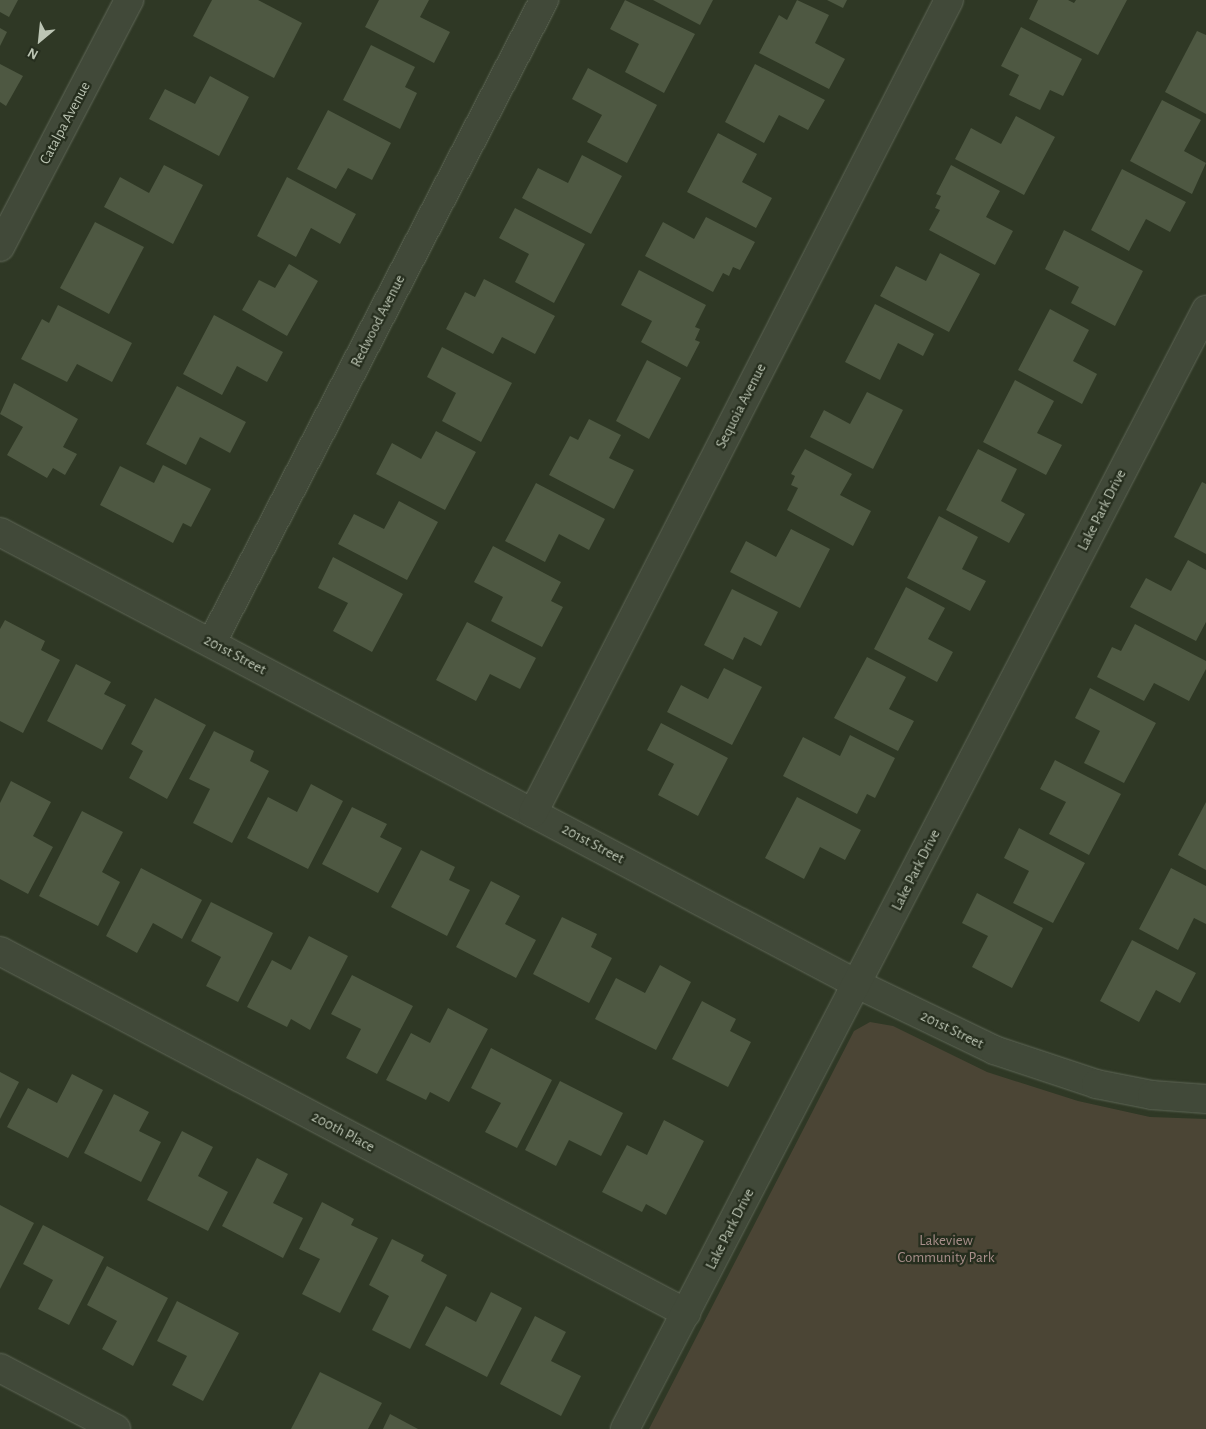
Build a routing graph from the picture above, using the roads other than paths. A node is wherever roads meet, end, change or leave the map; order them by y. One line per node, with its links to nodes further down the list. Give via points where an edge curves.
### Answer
1 (129, 0): 4 (street, Catalpa Avenue)
2 (544, 0): 7 (street, Redwood Avenue)
3 (949, 0): 8 (street, Sequoia Avenue)
4 (0, 247)
5 (1206, 310): 10 (street, Lake Park Drive)
6 (0, 532): 7 (street, 201st Street)
7 (212, 642): 8 (street, 201st Street)
8 (533, 813): 10 (street, 201st Street)
9 (0, 951): 12 (street, 200th Place)
10 (857, 984): 11 (street, 201st Street, via 994,1050 1045,1070 1133,1091); 12 (street, Lake Park Drive)
11 (1206, 1099)
12 (686, 1313): 16 (street, Lake Park Drive)
13 (0, 1368): 14 (street)
14 (76, 1420): 15 (street)
15 (116, 1429)
16 (624, 1429)

